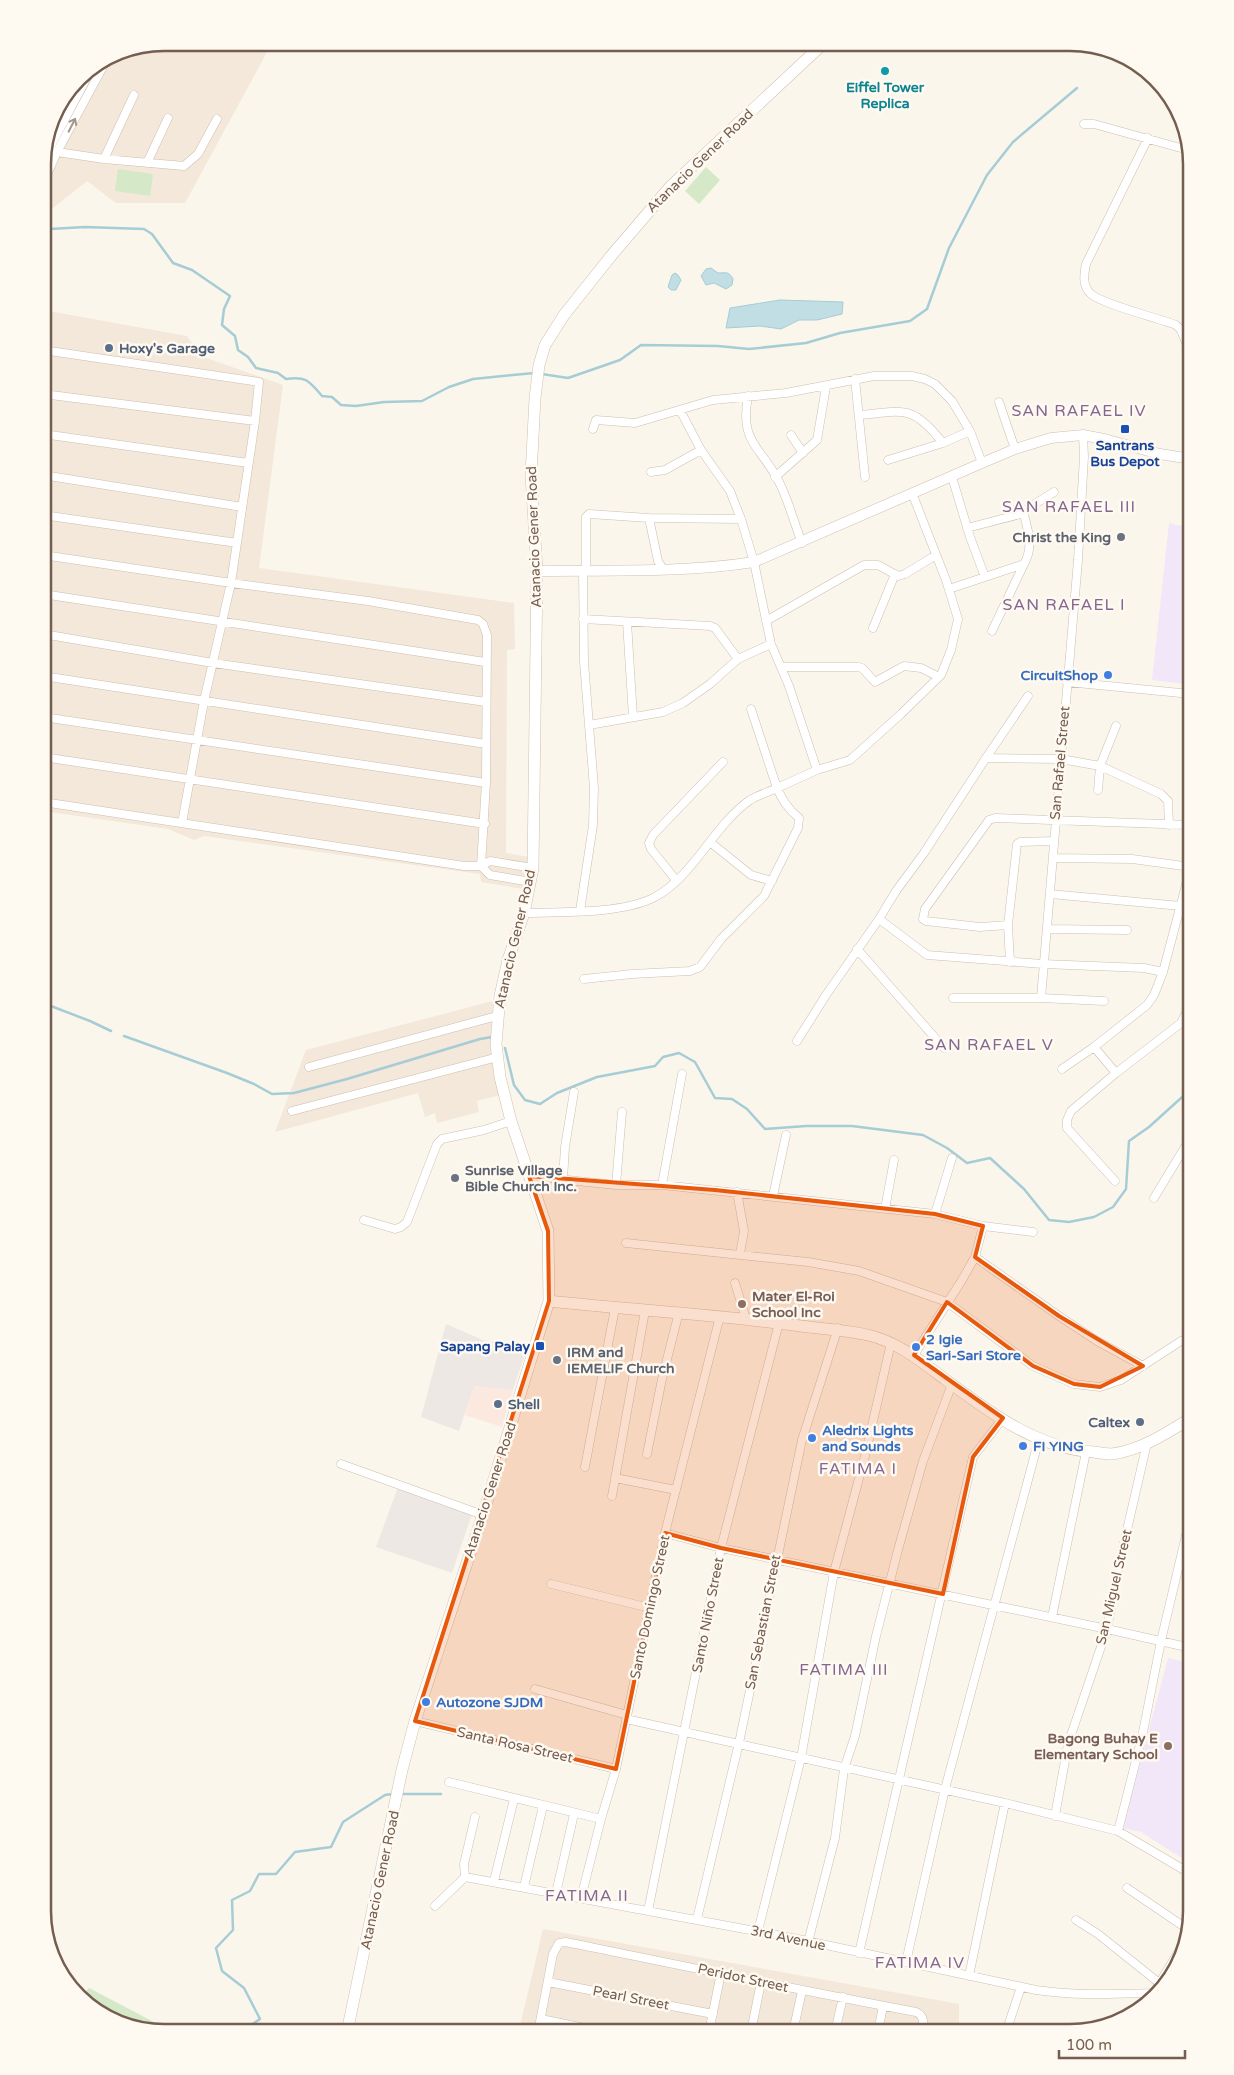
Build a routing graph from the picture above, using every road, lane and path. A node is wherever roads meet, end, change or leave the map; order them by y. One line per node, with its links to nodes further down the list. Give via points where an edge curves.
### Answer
1 (815, 51): 58 (main road, Atanacio Gener Road, via 653,206 564,315 545,345 535,398 531,475)
2 (82, 88): 8 (street); 11 (street, one-way to 2)
3 (134, 95): 12 (street)
4 (168, 118): 13 (street)
5 (217, 119): 13 (street, via 198,154 184,166)
6 (1084, 124): 7 (street)
7 (1148, 138): 9 (street); 15 (street, via 1086,264 1085,285 1091,294 1176,325)
8 (54, 140)
9 (1182, 148)
10 (52, 150): 11 (street)
11 (57, 152): 12 (street); 14 (street)
12 (104, 159): 13 (street)
13 (147, 163)
14 (51, 166)
15 (1183, 333)
16 (51, 351): 24 (street, via 260,382)
17 (855, 379): 18 (street); 23 (street); 26 (street, via 895,374 925,379 952,400)
18 (826, 387): 20 (street); 33 (street, via 817,440)
19 (51, 395): 24 (street)
20 (748, 396): 22 (street, via 712,400); 40 (street, via 746,428)
21 (998, 402): 31 (street)
22 (680, 410): 25 (street, via 635,423 596,420); 32 (street)
23 (859, 415): 30 (street, via 904,411 929,425); 41 (street)
24 (255, 421): 36 (street)
25 (594, 429)
26 (970, 431): 30 (street); 37 (street)
27 (51, 435): 36 (street)
28 (1083, 435): 31 (street, via 1051,438); 34 (street); 79 (street, San Rafael Street, via 1078,560)
29 (791, 436): 33 (street)
30 (943, 443): 35 (street)
31 (1015, 449): 37 (street)
32 (701, 450): 38 (street, via 665,470); 49 (street, via 730,491)
33 (803, 452): 40 (street)
34 (1183, 458)
35 (888, 460)
36 (248, 463): 45 (street)
37 (982, 463): 42 (street)
38 (651, 472)
39 (51, 476): 45 (street)
40 (776, 477): 52 (street)
41 (865, 477)
42 (952, 477): 44 (street); 50 (street)
43 (1054, 492): 46 (street)
44 (912, 493): 52 (street); 53 (street)
45 (242, 507): 51 (street)
46 (1023, 512): 50 (street); 56 (street, via 1030,542 1029,556)
47 (51, 517): 51 (street)
48 (649, 518): 49 (street); 57 (street, via 658,561); 59 (street, via 589,514 586,517)
49 (741, 519): 55 (street)
50 (967, 528): 61 (street)
51 (237, 543): 62 (street)
52 (802, 543): 55 (street)
53 (936, 555): 60 (street, via 905,574); 63 (street)
54 (51, 556): 62 (street)
55 (754, 562): 57 (street); 66 (street)
56 (1024, 564): 61 (street); 70 (street)
57 (663, 569): 59 (street)
58 (537, 571): 59 (street); 112 (main road, Atanacio Gener Road)
59 (585, 571): 65 (street)
60 (894, 574): 66 (street, via 878,565 864,565); 69 (street)
61 (985, 577): 63 (street)
62 (231, 583): 67 (street); 74 (street, via 469,617 483,624 487,635)
63 (949, 589): 78 (street, via 958,619 952,650)
64 (51, 595): 67 (street)
65 (583, 619): 68 (street); 87 (street)
66 (766, 620): 72 (street)
67 (222, 621): 74 (street); 75 (street)
68 (627, 622): 73 (street, via 710,626 715,628); 85 (street)
69 (874, 628)
70 (992, 631)
71 (51, 635): 75 (street)
72 (771, 644): 73 (street); 76 (street)
73 (738, 659): 85 (street, via 683,703 663,712)
74 (485, 662): 83 (street)
75 (213, 663): 82 (street); 83 (street)
76 (782, 667): 78 (street, via 858,667 876,682 902,666 922,668); 96 (street)
77 (51, 677): 82 (street)
78 (939, 677): 96 (street, via 850,760)
79 (1067, 682): 80 (street); 93 (street, San Rafael Street)
80 (1183, 693)
81 (1028, 696): 92 (street)
82 (204, 701): 89 (street); 90 (street)
83 (486, 702): 90 (street)
84 (751, 709): 99 (street)
85 (633, 717): 87 (street)
86 (51, 718): 89 (street)
87 (589, 724): 119 (street, via 593,825)
88 (1116, 726): 95 (street)
89 (198, 740): 97 (street); 98 (street)
90 (486, 744): 98 (street)
91 (51, 758): 97 (street)
92 (986, 758): 93 (street); 121 (street)
93 (1061, 759): 95 (street); 102 (street, San Rafael Street)
94 (723, 762): 113 (street, via 649,842)
95 (1100, 766): 100 (street); 105 (street, via 1161,794 1168,801)
96 (817, 770): 99 (street)
97 (190, 781): 103 (street); 104 (street)
98 (486, 783): 104 (street)
99 (778, 788): 108 (street, via 750,800 730,817); 114 (street, via 783,801 799,822)
100 (1098, 790)
101 (51, 803): 103 (street)
102 (1055, 820): 105 (street); 107 (street, San Rafael Street); 122 (street, via 989,820 925,909 923,919 980,927)
103 (182, 823): 111 (street, via 464,866)
104 (485, 824): 111 (street)
105 (1169, 825): 106 (street)
106 (1183, 825)
107 (1054, 841): 109 (street, San Rafael Street); 122 (street, via 1017,844)
108 (710, 842): 113 (street); 114 (street, via 750,876)
109 (1053, 858): 110 (street, via 1132,859); 116 (street, San Rafael Street)
110 (1183, 865)
111 (482, 866): 112 (street, via 490,861); 115 (street, via 490,875)
112 (533, 868): 115 (main road, Atanacio Gener Road)
113 (676, 880): 119 (street, via 652,898 625,906)
114 (772, 881): 129 (street, via 764,896 721,939 700,967 690,971)
115 (531, 882): 120 (main road, Atanacio Gener Road)
116 (1050, 894): 118 (street); 123 (street, San Rafael Street)
117 (1183, 898): 118 (street)
118 (1181, 906): 128 (street)
119 (580, 911): 120 (street)
120 (524, 913): 133 (main road, Atanacio Gener Road, via 508,960)
121 (879, 919): 125 (street); 126 (street, via 927,955)
122 (1008, 925): 126 (street)
123 (1047, 928): 124 (street); 127 (street, San Rafael Street)
124 (1127, 930)
125 (857, 949): 135 (street); 137 (street)
126 (1010, 962): 127 (street)
127 (1043, 964): 128 (street, via 1144,968); 131 (street, San Rafael Street)
128 (1163, 972): 136 (street, via 1147,1005)
129 (584, 979)
130 (953, 998): 131 (street)
131 (1041, 998): 132 (street)
132 (1104, 1000)
133 (498, 1016): 138 (main road, Atanacio Gener Road); 139 (street)
134 (1183, 1019): 141 (street)
135 (797, 1041)
136 (1094, 1047): 140 (street); 141 (street)
137 (944, 1048)
138 (498, 1056): 144 (street); 146 (main road, Atanacio Gener Road)
139 (308, 1067)
140 (1062, 1069)
141 (1116, 1073): 153 (street, via 1071,1111 1067,1120 1067,1128)
142 (682, 1074): 155 (street)
143 (574, 1092): 152 (street, via 564,1148)
144 (292, 1111)
145 (622, 1112): 154 (street)
146 (512, 1121): 151 (main road, Atanacio Gener Road); 161 (street, via 437,1144 407,1222 401,1227 384,1227)
147 (786, 1135): 157 (street)
148 (1183, 1152): 158 (street)
149 (952, 1158): 160 (street)
150 (894, 1160): 159 (street)
151 (529, 1176): 152 (street); 168 (main road, Atanacio Gener Road, via 548,1232)
152 (563, 1179): 154 (street)
153 (1115, 1181)
154 (616, 1185): 155 (street)
155 (662, 1185): 156 (street)
156 (737, 1192): 157 (street); 165 (street, via 744,1231)
157 (773, 1196): 159 (street)
158 (1154, 1198)
159 (885, 1209): 160 (street)
160 (936, 1214): 162 (street)
161 (364, 1220)
162 (983, 1226): 163 (street); 166 (street)
163 (1032, 1232)
164 (626, 1243): 165 (street)
165 (740, 1254): 169 (street, via 859,1271)
166 (975, 1257): 169 (street); 180 (street, via 1097,1341)
167 (735, 1283): 174 (street)
168 (549, 1301): 170 (main road); 193 (main road, Atanacio Gener Road)
169 (947, 1302): 179 (street); 180 (street, via 1033,1366 1074,1384 1100,1387)
170 (615, 1308): 171 (main road); 189 (street)
171 (646, 1311): 172 (main road); 190 (street)
172 (679, 1312): 173 (main road); 187 (street)
173 (720, 1316): 174 (main road); 191 (street, Santo Domingo Street)
174 (746, 1319): 175 (main road)
175 (779, 1323): 176 (main road); 195 (street, Santo Niño Street)
176 (838, 1328): 178 (main road); 197 (street, San Sebastian Street, via 802,1440)
177 (1183, 1340): 180 (street)
178 (891, 1343): 179 (main road); 198 (street)
179 (914, 1355): 181 (main road)
180 (1143, 1366)
181 (952, 1384): 182 (main road); 200 (street, via 922,1462)
182 (1003, 1418): 184 (main road); 201 (street, via 973,1457)
183 (1183, 1423): 185 (main road)
184 (1039, 1439): 186 (main road); 202 (street)
185 (1147, 1443): 186 (main road, via 1112,1454); 205 (street, San Miguel Street)
186 (1086, 1452): 204 (street)
187 (647, 1454)
188 (342, 1464): 193 (street)
189 (585, 1467)
190 (615, 1478): 191 (street); 192 (street)
191 (676, 1490): 194 (street, Santo Domingo Street)
192 (612, 1496)
193 (483, 1515): 210 (main road, Atanacio Gener Road)
194 (665, 1532): 195 (street); 203 (street, Santo Domingo Street)
195 (721, 1548): 197 (street); 211 (street, Santo Niño Street)
196 (1183, 1551): 206 (street)
197 (776, 1559): 198 (street); 212 (street, San Sebastian Street)
198 (834, 1572): 200 (street); 213 (street)
199 (551, 1584): 203 (street)
200 (889, 1585): 201 (street); 215 (street, via 855,1736)
201 (942, 1594): 202 (street); 216 (street)
202 (993, 1605): 204 (street); 218 (street)
203 (650, 1608): 209 (street, Santo Domingo Street)
204 (1052, 1617): 205 (street)
205 (1107, 1629): 206 (street); 223 (street, San Miguel Street, via 1068,1744)
206 (1161, 1641): 207 (street); 226 (street, via 1142,1737)
207 (1183, 1646)
208 (535, 1689): 209 (street)
209 (627, 1717): 211 (street); 214 (street, Santo Domingo Street)
210 (415, 1721): 214 (street, Santa Rosa Street); 255 (main road, Atanacio Gener Road)
211 (684, 1732): 212 (street); 235 (street, Santo Niño Street)
212 (739, 1743): 213 (street); 236 (street, San Sebastian Street)
213 (801, 1758): 215 (street); 239 (street)
214 (616, 1769): 225 (street, Santo Domingo Street)
215 (844, 1769): 216 (street); 240 (street, via 835,1838)
216 (899, 1780): 218 (street); 241 (street)
217 (449, 1782): 219 (street)
218 (945, 1789): 220 (street); 242 (street)
219 (514, 1798): 221 (street); 229 (street)
220 (1005, 1803): 223 (street); 244 (street)
221 (542, 1806): 222 (street); 230 (street)
222 (574, 1814): 225 (street); 232 (street)
223 (1054, 1816): 226 (street)
224 (475, 1817): 228 (street, via 464,1864)
225 (601, 1819): 233 (street, Santo Domingo Street)
226 (1118, 1831): 227 (street)
227 (1183, 1869)
228 (465, 1876): 229 (street, 3rd Avenue); 234 (street)
229 (494, 1881): 230 (street, 3rd Avenue)
230 (524, 1887): 232 (street, 3rd Avenue)
231 (1127, 1888): 238 (street)
232 (556, 1893): 233 (street, 3rd Avenue)
233 (581, 1898): 235 (street, 3rd Avenue)
234 (435, 1906)
235 (648, 1910): 236 (street, 3rd Avenue)
236 (697, 1919): 239 (street, 3rd Avenue)
237 (1076, 1920): 247 (street)
238 (1182, 1925)
239 (758, 1931): 240 (street, 3rd Avenue)
240 (808, 1942): 241 (street, 3rd Avenue)
241 (859, 1952): 242 (street, 3rd Avenue)
242 (906, 1962): 244 (street, 3rd Avenue)
243 (720, 1973): 245 (street, Peridot Street, via 566,1942 559,1943 553,1954); 246 (street, Peridot Street); 253 (street)
244 (969, 1976): 248 (street, 3rd Avenue)
245 (548, 1982): 253 (street, Pearl Street); 254 (street)
246 (760, 1982): 249 (street, Peridot Street); 259 (street)
247 (1158, 1982)
248 (1021, 1987): 250 (street, 3rd Avenue, via 1064,1994); 264 (street)
249 (802, 1991): 251 (street, Peridot Street); 260 (street)
250 (1147, 1993)
251 (843, 1997): 252 (street, Peridot Street); 261 (street)
252 (884, 2006): 262 (street); 263 (street, Peridot Street, via 921,2014)
253 (713, 2014): 258 (street)
254 (541, 2019): 256 (street); 257 (street)
255 (349, 2024)
256 (540, 2024)
257 (559, 2024)
258 (711, 2024)
259 (752, 2024)
260 (795, 2024)
261 (837, 2024)
262 (880, 2024)
263 (923, 2024)
264 (1009, 2024)

